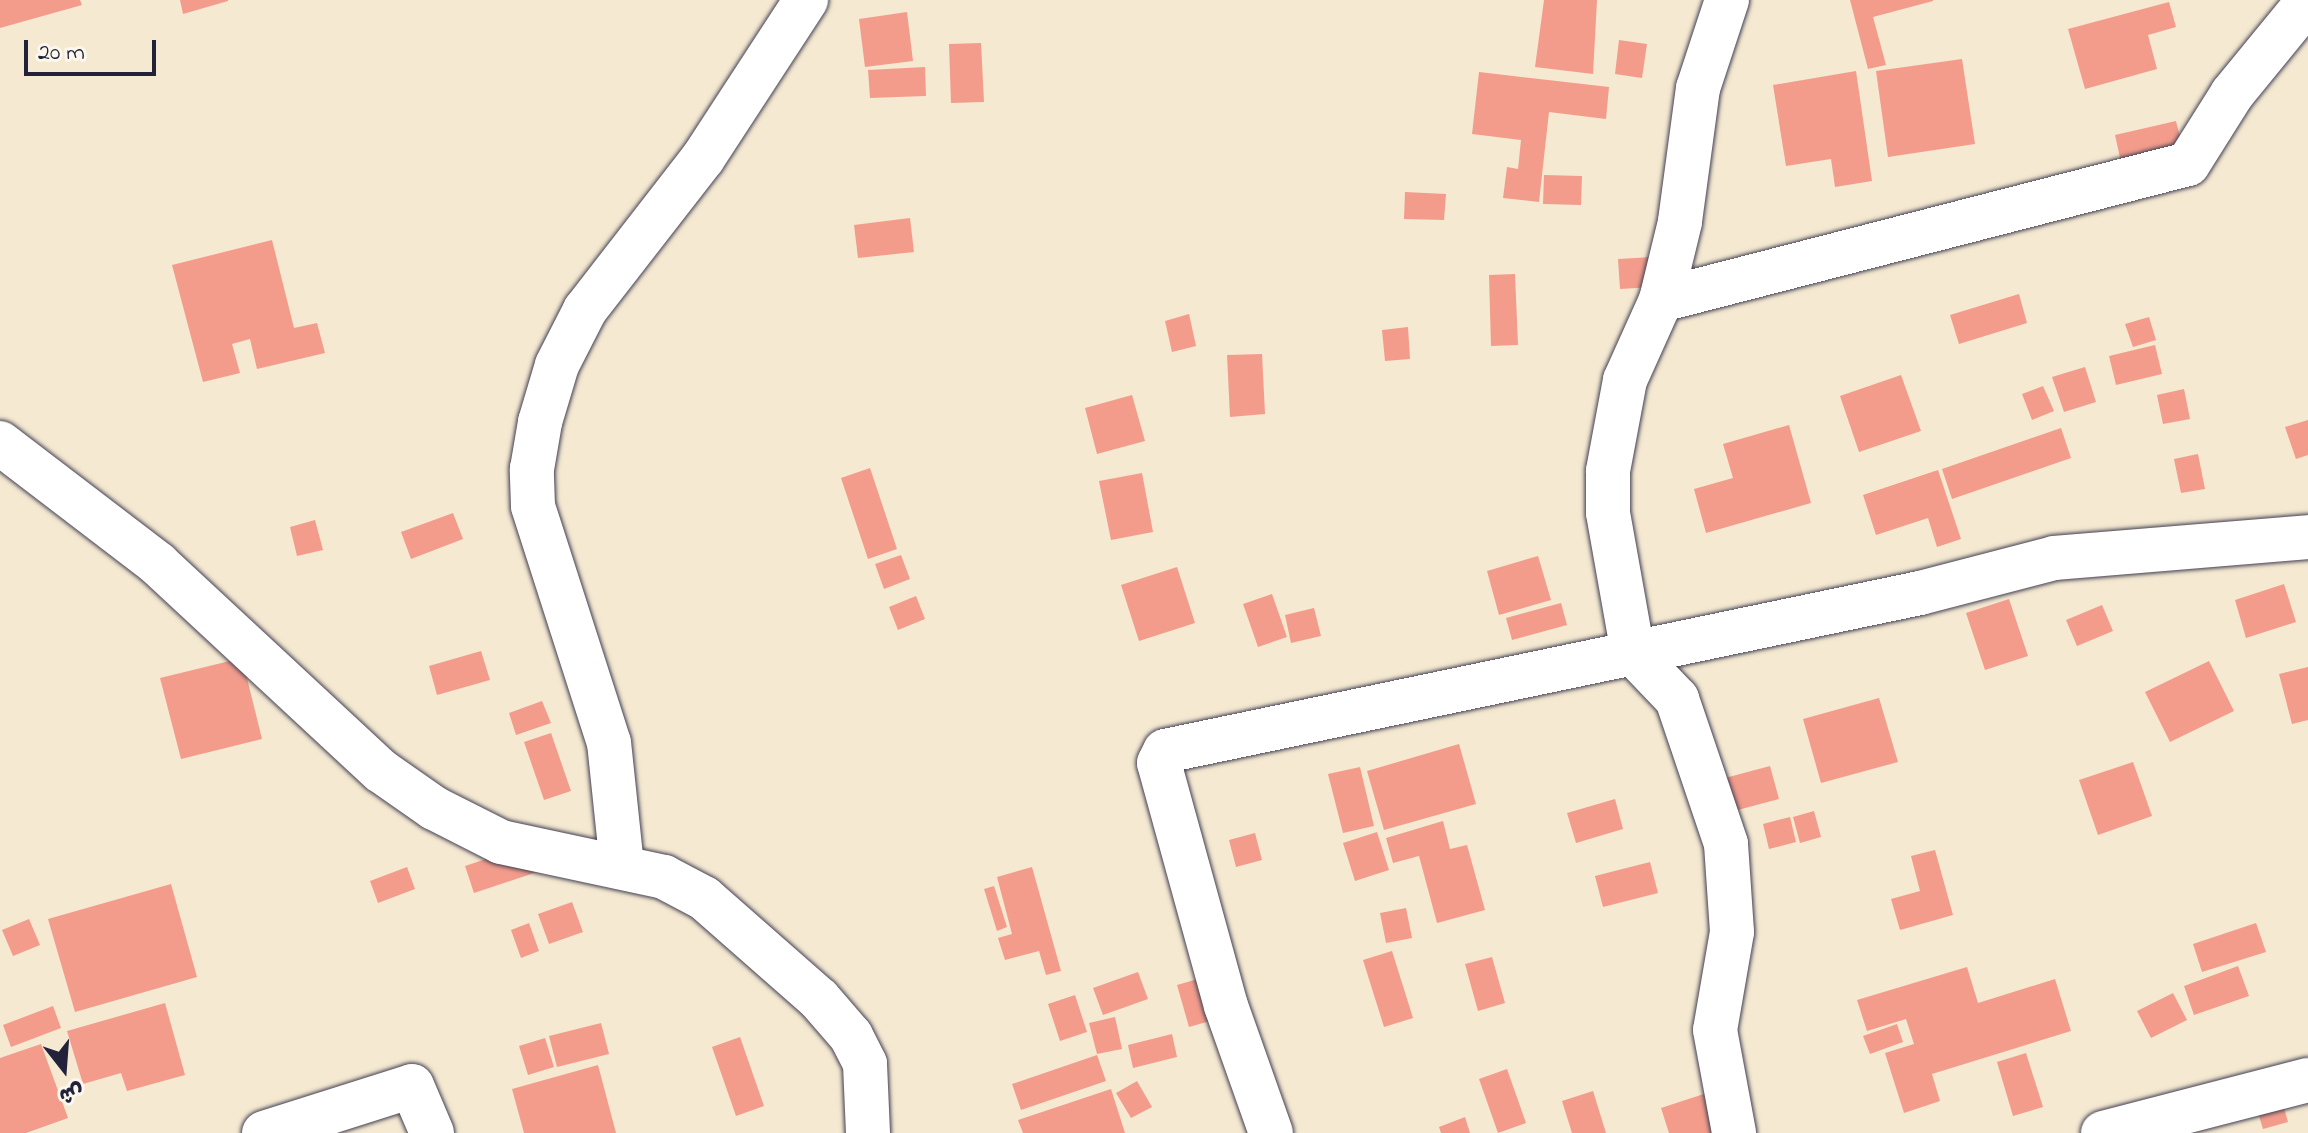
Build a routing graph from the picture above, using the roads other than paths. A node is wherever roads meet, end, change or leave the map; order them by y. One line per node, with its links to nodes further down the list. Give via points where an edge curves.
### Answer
1 (806, 0): 8 (street, via 703,158 585,310 557,365 540,422 532,469 533,506 609,743)
2 (1727, 0): 4 (street, via 1698,88 1680,222)
3 (2308, 1): 4 (street, via 2232,94 2188,164)
4 (1661, 300): 7 (street, via 1625,380 1608,471 1610,548)
5 (0, 443): 8 (street, via 158,564 381,771 434,808 501,842)
6 (2308, 537): 7 (street, via 2054,558 1920,593)
7 (1633, 653): 13 (street, via 1359,707 1159,756 1226,1006); 14 (street, via 1677,699 1726,844 1732,932 1715,1030)
8 (622, 866): 12 (street, via 664,877 704,898 819,999 851,1036 865,1064)
9 (2308, 1080): 15 (street)
10 (264, 1133): 11 (street, via 412,1086)
11 (432, 1133)
12 (868, 1133)
13 (1271, 1133)
14 (1734, 1133)
15 (2103, 1133)

